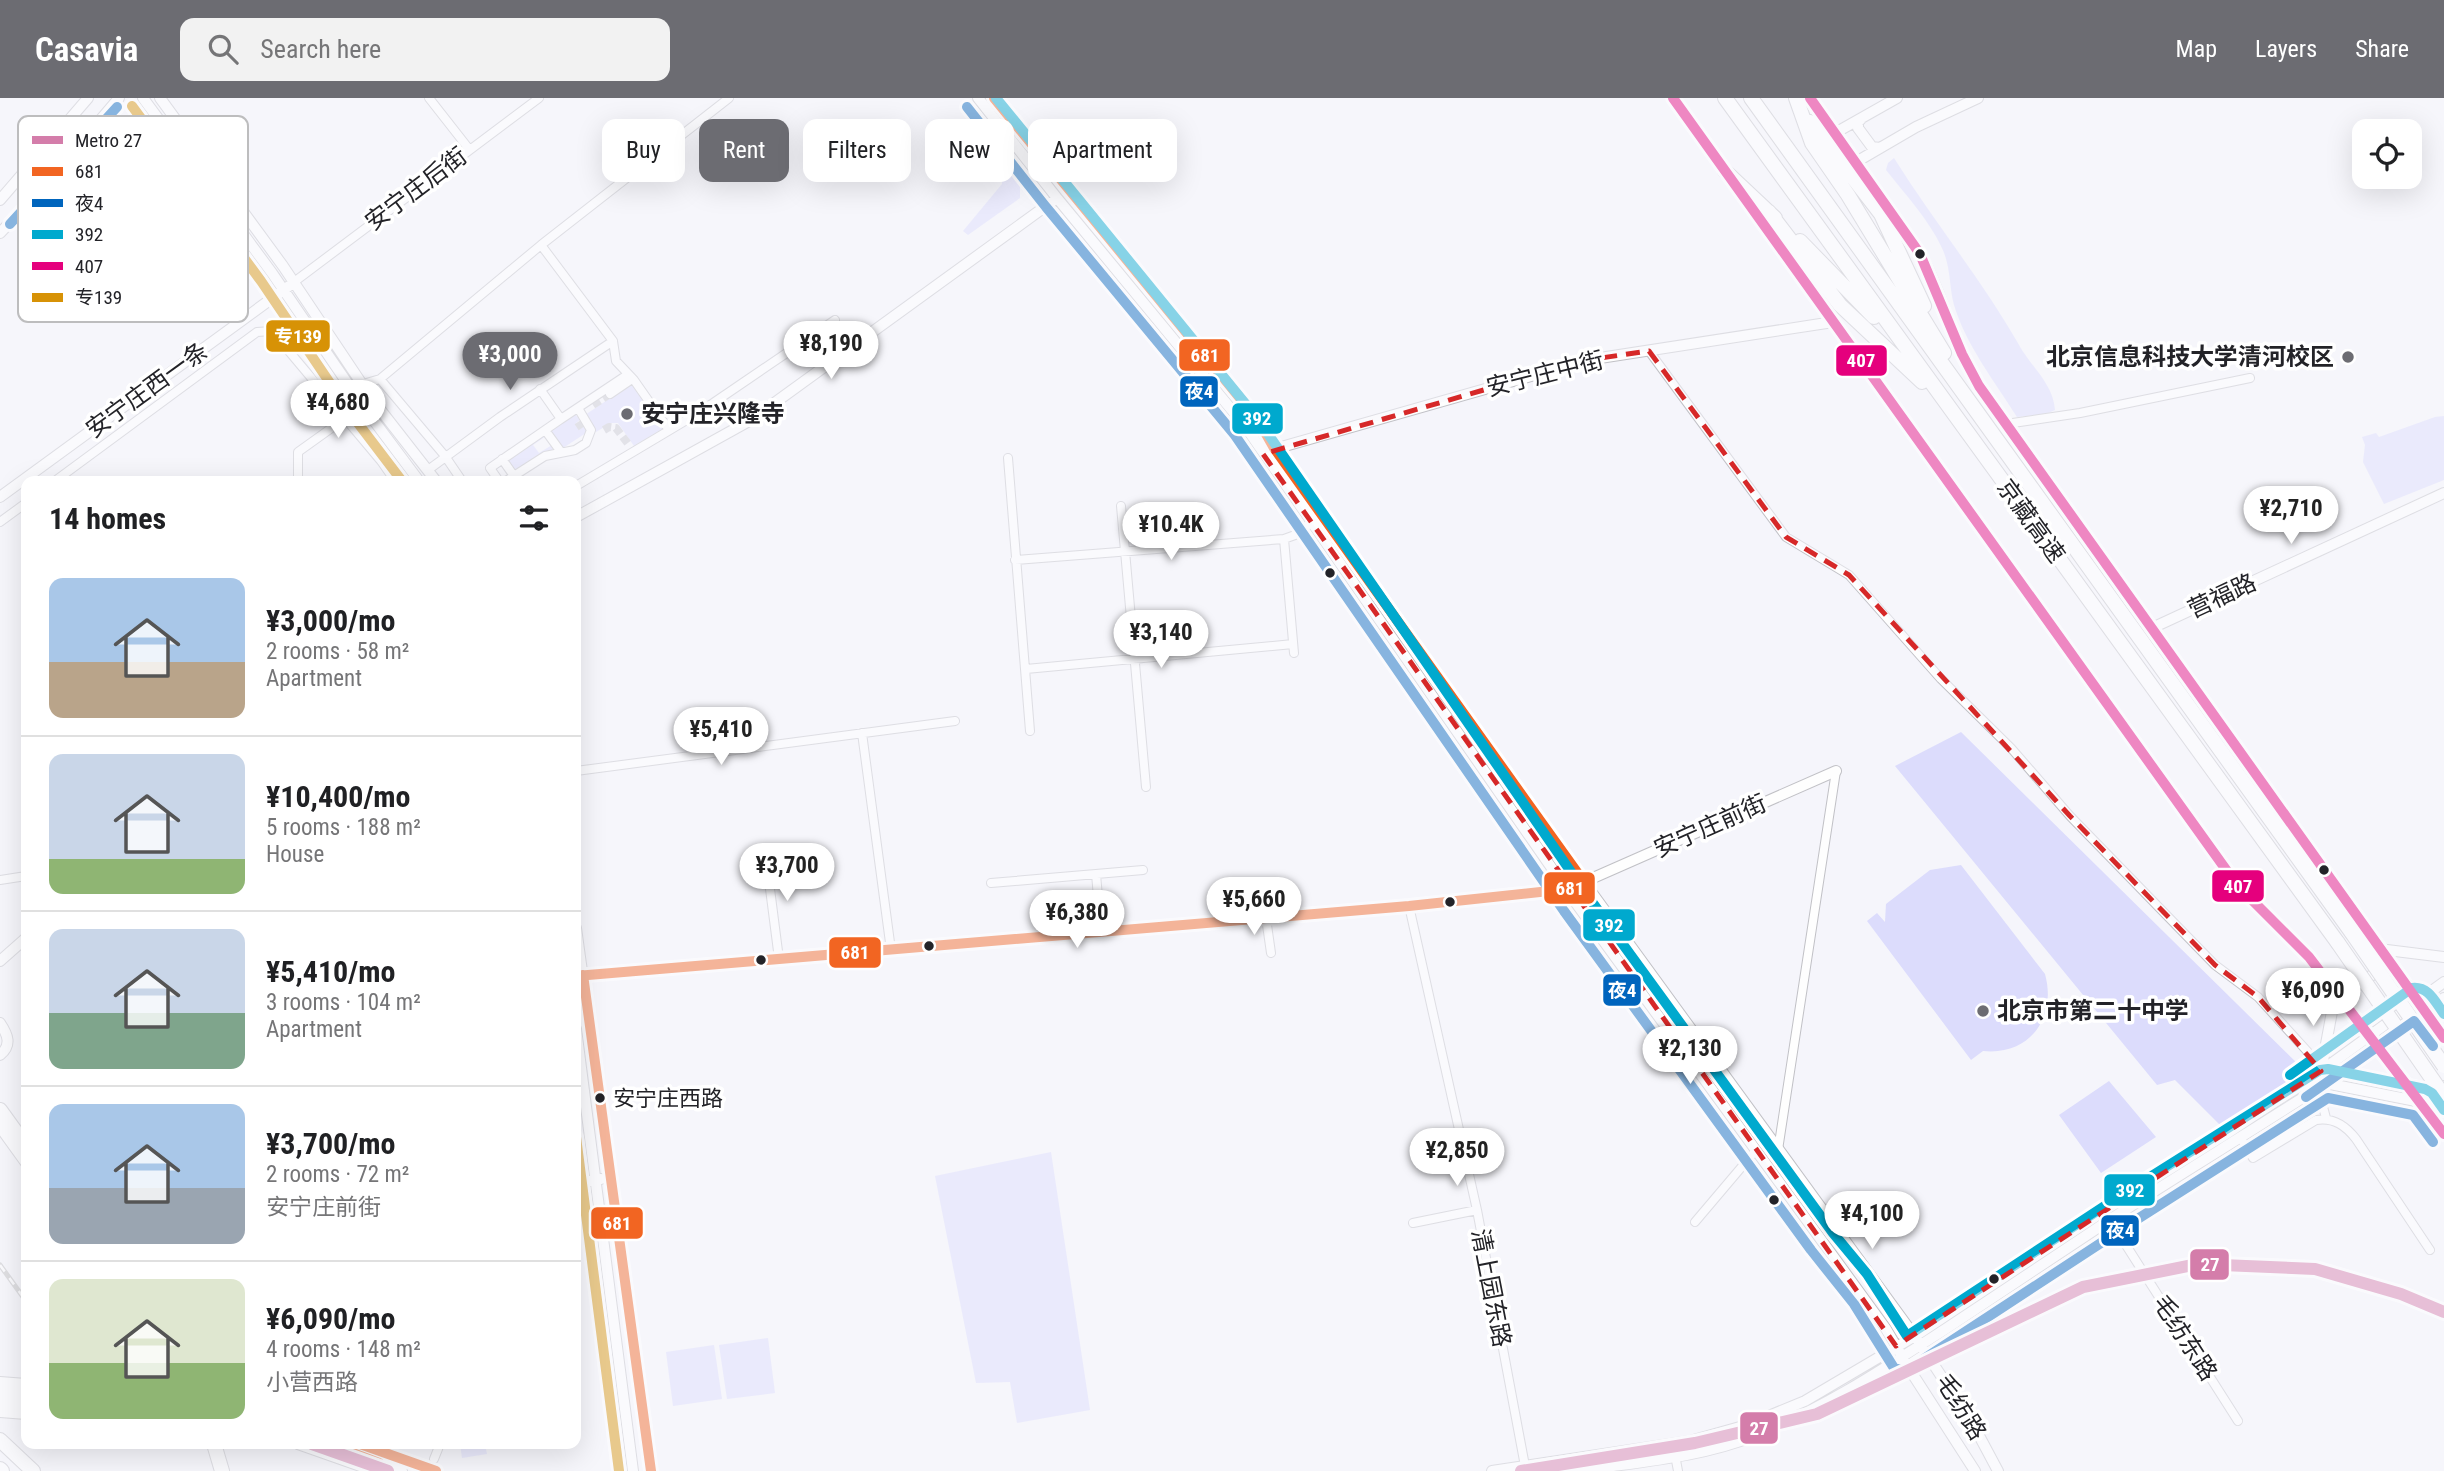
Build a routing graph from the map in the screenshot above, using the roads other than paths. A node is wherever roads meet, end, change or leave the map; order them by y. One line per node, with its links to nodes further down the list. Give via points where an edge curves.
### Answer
1 (88, 98): 17 (main road)
2 (119, 98): 18 (main road)
3 (143, 98): 19 (main road)
4 (160, 98): 20 (main road)
5 (429, 98): 24 (street)
6 (539, 98): 24 (street, 安宁庄后街)
7 (729, 98): 35 (street)
8 (978, 98): 28 (main road, 毛纺路)
9 (994, 98): 60 (main road, 毛纺路, via 1258,420)
10 (1673, 98): 26 (main road)
11 (1725, 98): 44 (highway, 京藏高速)
12 (1751, 98): 56 (highway, 京藏高速)
13 (1810, 98): 22 (main road)
14 (1897, 98): 21 (main road)
15 (1978, 98): 23 (main road)
16 (1798, 105): 56 (highway, via 1812,143 1848,195)
17 (72, 116)
18 (104, 116)
19 (156, 116)
20 (173, 116)
21 (1861, 118): 22 (main road); 23 (main road, via 1858,128 1872,147)
22 (1835, 133): 25 (main road)
23 (1880, 148): 25 (main road)
24 (469, 149): 36 (street, 安宁庄后街)
25 (1856, 162): 57 (main road, via 1920,254 1969,370)
26 (1725, 171): 30 (highway); 41 (main road)
27 (18, 179): 29 (main road)
28 (1057, 198): 62 (main road, 毛纺路, via 1245,426); 83 (main road, via 751,420)
29 (0, 200)
30 (1769, 212): 44 (highway); 52 (highway, via 1840,305)
31 (18, 214): 33 (main road)
32 (248, 219): 36 (main road)
33 (0, 233)
34 (248, 241): 37 (main road)
35 (541, 245): 42 (street); 47 (street)
36 (294, 282): 37 (main road, 安宁庄西一条); 48 (main road)
37 (284, 290): 38 (main road, 安宁庄西一条); 51 (main road)
38 (248, 316)
39 (835, 320): 59 (street)
40 (240, 322): 67 (main road, 安宁庄西一条)
41 (1833, 322): 43 (main road, 安宁庄中街); 120 (main road, via 2237,885)
42 (613, 341): 45 (street, via 616,361); 49 (street)
43 (1649, 351): 60 (main road, 安宁庄中街, via 1587,360); 131 (street, via 1786,537 1850,575 2070,816 2215,965 2258,997)
44 (1907, 351): 52 (highway, 京藏高速)
45 (630, 377): 50 (street); 53 (street); 59 (street)
46 (2250, 378): 57 (street)
47 (380, 379): 48 (street); 63 (street)
48 (363, 384): 51 (main road)
49 (540, 389): 55 (street); 63 (street)
50 (610, 394)
51 (368, 402): 54 (street); 66 (main road); 71 (main road)
52 (1945, 404): 134 (highway, 京藏高速, bridge, via 2338,943)
53 (578, 408): 55 (street); 61 (street, via 581,421 591,430 586,443)
54 (345, 417): 68 (street, via 272,331 257,332); 69 (street, via 298,452); 70 (street)
55 (561, 419): 58 (street)
56 (1982, 421): 129 (highway, 京藏高速, bridge)
57 (2006, 424): 89 (main road)
58 (545, 430): 61 (street); 65 (street)
59 (669, 430): 78 (street)
60 (1275, 448): 62 (main road, 安宁庄中街); 103 (main road, 毛纺路)
61 (561, 452): 76 (street, via 545,456)
62 (1263, 454): 85 (main road, 毛纺路)
63 (445, 456): 66 (street); 73 (street)
64 (1008, 458): 88 (street)
65 (502, 459): 74 (street, via 490,468); 75 (street)
66 (428, 470): 72 (main road)
67 (28, 476)
68 (62, 476)
69 (298, 476)
70 (391, 476)
71 (416, 476)
72 (432, 476)
73 (459, 476)
74 (496, 476)
75 (509, 476)
76 (515, 476)
77 (21, 481): 80 (main road, 安宁庄西一条)
78 (581, 483)
79 (2444, 493): 89 (main road, 营福路)
80 (0, 496)
81 (1121, 506): 87 (street)
82 (21, 507): 84 (street)
83 (581, 514)
84 (0, 522)
85 (1312, 522): 86 (street); 105 (main road, 毛纺路)
86 (1284, 539): 87 (street); 90 (street, via 1294,648)
87 (1124, 552): 88 (street); 90 (street)
88 (1015, 560): 91 (street)
89 (2152, 628): 110 (main road)
90 (1133, 659): 91 (street); 97 (street)
91 (1026, 669): 93 (street)
92 (955, 721): 94 (street)
93 (1030, 732)
94 (862, 733): 95 (street); 111 (street)
95 (581, 770)
96 (1836, 771): 103 (main road, 安宁庄前街); 143 (street)
97 (1146, 787)
98 (765, 850): 114 (street)
99 (1143, 870): 100 (street)
100 (1096, 874): 104 (street); 108 (street)
101 (21, 878): 102 (street)
102 (0, 880)
103 (1584, 882): 105 (main road, 安宁庄前街); 143 (main road, 毛纺路)
104 (991, 883)
105 (1568, 889): 106 (main road); 142 (main road, 毛纺路)
106 (1409, 905): 107 (main road); 148 (street, 清上园东路)
107 (1266, 918): 108 (main road); 112 (street)
108 (1101, 932): 111 (main road)
109 (21, 942): 115 (main road)
110 (2379, 949): 113 (main road); 116 (main road)
111 (891, 950): 114 (main road)
112 (1270, 953)
113 (2444, 957)
114 (779, 959): 117 (main road)
115 (0, 961)
116 (2389, 963): 120 (main road); 122 (main road)
117 (581, 975)
118 (581, 982): 145 (main road)
119 (2444, 982): 122 (main road)
120 (2338, 993): 125 (main road); 131 (main road)
121 (2444, 999): 123 (main road)
122 (2417, 1000): 123 (main road); 125 (main road)
123 (2426, 1013): 126 (main road); 127 (main road)
124 (0, 1023): 128 (main road, via 8,1043)
125 (2371, 1036): 127 (main road); 131 (main road)
126 (2444, 1038)
127 (2378, 1048): 132 (main road); 135 (main road)
128 (0, 1055)
129 (2444, 1066)
130 (581, 1069): 146 (main road)
131 (2321, 1071): 153 (main road)
132 (2322, 1086): 135 (main road); 137 (street); 140 (main road)
133 (2444, 1086): 135 (main road)
134 (2444, 1096)
135 (2421, 1102): 139 (main road)
136 (0, 1110): 141 (highway)
137 (2326, 1118): 140 (street, via 2305,1125 2253,1158); 152 (street, via 2350,1131)
138 (0, 1127): 144 (main road)
139 (2444, 1135)
140 (2240, 1137): 149 (main road)
141 (21, 1139)
142 (1756, 1150): 150 (street); 154 (main road, 毛纺路)
143 (1778, 1150): 153 (main road, 毛纺路)
144 (21, 1156)
145 (611, 1177): 146 (main road); 179 (main road)
146 (595, 1180): 147 (main road); 178 (main road)
147 (581, 1182)
148 (1476, 1210): 151 (street); 173 (street, 清上园东路)
149 (2110, 1220): 153 (main road); 163 (street, 毛纺东路)
150 (1695, 1222)
151 (1413, 1223)
152 (2430, 1250)
153 (1918, 1340): 154 (main road); 184 (main road, 毛纺路)
154 (1899, 1351): 170 (main road, via 1809,1413 1751,1437); 173 (main road, via 1805,1401 1747,1425 1689,1441); 183 (main road, 毛纺路)
155 (0, 1382): 156 (main road)
156 (21, 1384)
157 (0, 1392): 158 (main road)
158 (21, 1394)
159 (0, 1402): 160 (main road)
160 (21, 1404)
161 (0, 1412): 162 (main road)
162 (21, 1414)
163 (2238, 1421)
164 (0, 1440): 174 (highway)
165 (215, 1449): 175 (highway)
166 (313, 1449): 176 (main road, via 366,1468)
167 (343, 1449): 177 (main road)
168 (374, 1449): 171 (main road)
169 (386, 1449): 171 (main road)
170 (1675, 1455): 181 (main road); 182 (street)
171 (412, 1462): 172 (main road)
172 (435, 1465)
173 (1525, 1465): 180 (main road)
174 (33, 1471)
175 (222, 1471)
176 (389, 1471)
177 (402, 1471)
178 (634, 1471)
179 (651, 1471)
180 (1492, 1471)
181 (1578, 1471)
182 (1678, 1471)
183 (1975, 1471)
184 (1998, 1471)

